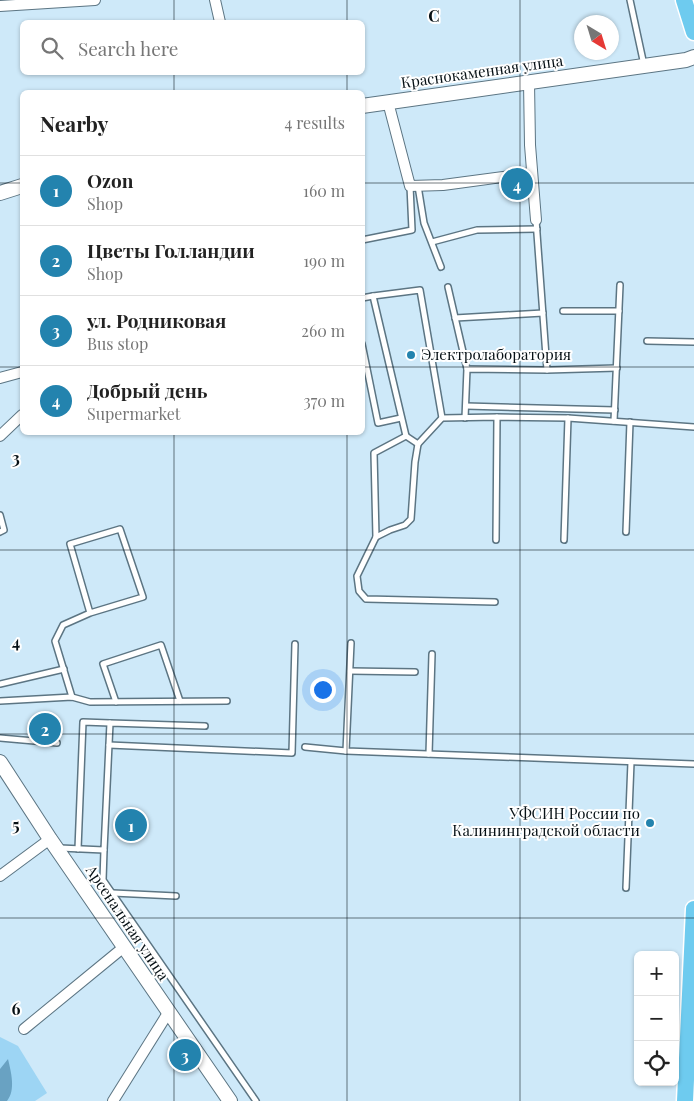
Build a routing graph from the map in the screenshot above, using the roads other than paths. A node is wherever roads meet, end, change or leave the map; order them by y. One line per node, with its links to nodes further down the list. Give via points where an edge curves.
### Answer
1 (95, 0): 5 (street)
2 (215, 0): 6 (street)
3 (630, 0): 9 (lane)
4 (684, 0): 7 (main road)
5 (0, 6)
6 (220, 20)
7 (694, 32)
8 (694, 57): 9 (street, Краснокаменная улица)
9 (644, 66): 10 (street, Краснокаменная улица)
10 (529, 82): 11 (street, Краснокаменная улица); 13 (street)
11 (388, 102): 12 (street, Краснокаменная улица); 14 (street)
12 (365, 106)
13 (532, 173): 14 (street); 17 (street)
14 (414, 186): 18 (lane, via 412,230); 19 (lane)
15 (20, 187): 16 (street)
16 (0, 193)
17 (537, 224): 19 (lane, via 477,230); 27 (lane)
18 (365, 239)
19 (432, 242): 20 (lane)
20 (441, 267)
21 (620, 285): 26 (lane)
22 (448, 287): 28 (lane)
23 (373, 296): 24 (lane); 41 (lane); 42 (lane, via 420,290)
24 (365, 297)
25 (563, 311): 26 (lane)
26 (619, 311): 32 (lane)
27 (544, 313): 28 (lane); 34 (lane)
28 (455, 318): 33 (lane)
29 (647, 341): 30 (lane)
30 (694, 342)
31 (365, 359): 41 (lane, via 378,423)
32 (616, 368): 34 (lane); 38 (lane)
33 (467, 369): 34 (lane); 37 (lane)
34 (547, 370)
35 (20, 373): 36 (street)
36 (0, 378)
37 (466, 406): 38 (lane); 43 (lane)
38 (615, 410): 45 (lane)
39 (20, 416): 48 (street)
40 (497, 417): 43 (lane); 44 (lane); 55 (lane)
41 (401, 418): 49 (lane)
42 (442, 418): 43 (lane); 50 (lane)
43 (465, 418)
44 (568, 418): 45 (lane); 56 (lane)
45 (614, 422): 46 (lane)
46 (630, 422): 47 (lane); 53 (lane)
47 (694, 427)
48 (0, 436)
49 (406, 436): 50 (lane); 54 (lane, via 374,453)
50 (418, 444): 54 (lane, via 411,519 405,525)
51 (0, 514): 52 (lane, via 4,530)
52 (0, 532)
53 (626, 532)
54 (376, 537): 57 (lane, via 357,576 359,591 366,599)
55 (496, 540)
56 (564, 540)
57 (495, 602)
58 (90, 613): 58 (lane, via 70,544 120,529 143,597); 62 (lane, via 63,625 56,641)
59 (351, 643): 63 (lane)
60 (295, 644): 75 (lane, via 292,753)
61 (432, 654): 78 (lane)
62 (64, 669): 65 (lane); 66 (lane)
63 (350, 671): 64 (lane); 77 (lane)
64 (414, 672)
65 (0, 684)
66 (72, 697): 67 (lane); 69 (lane, via 90,702)
67 (0, 700)
68 (227, 701): 70 (lane)
69 (116, 702): 70 (lane); 70 (lane, via 103,664 161,645)
70 (180, 702)
71 (110, 723): 72 (lane); 75 (lane); 83 (lane, via 83,722)
72 (206, 726)
73 (0, 738): 74 (lane)
74 (57, 743)
75 (109, 745): 84 (lane)
76 (305, 747): 77 (lane)
77 (346, 751): 78 (lane)
78 (429, 754): 80 (lane)
79 (0, 762): 82 (street, Арсенальная улица)
80 (631, 762): 81 (lane); 86 (lane)
81 (694, 764)
82 (53, 843): 83 (lane); 85 (street); 90 (street, Арсенальная улица)
83 (78, 849): 84 (lane)
84 (104, 850): 87 (lane, via 103,880)
85 (0, 876)
86 (626, 888)
87 (113, 893): 88 (lane); 95 (lane)
88 (176, 896)
89 (694, 909): 96 (main road)
90 (124, 947): 91 (street, Арсенальная улица); 92 (street)
91 (168, 1013): 93 (street); 94 (street, Арсенальная улица)
92 (24, 1029)
93 (113, 1101)
94 (230, 1101)
95 (256, 1101)
96 (685, 1101)

